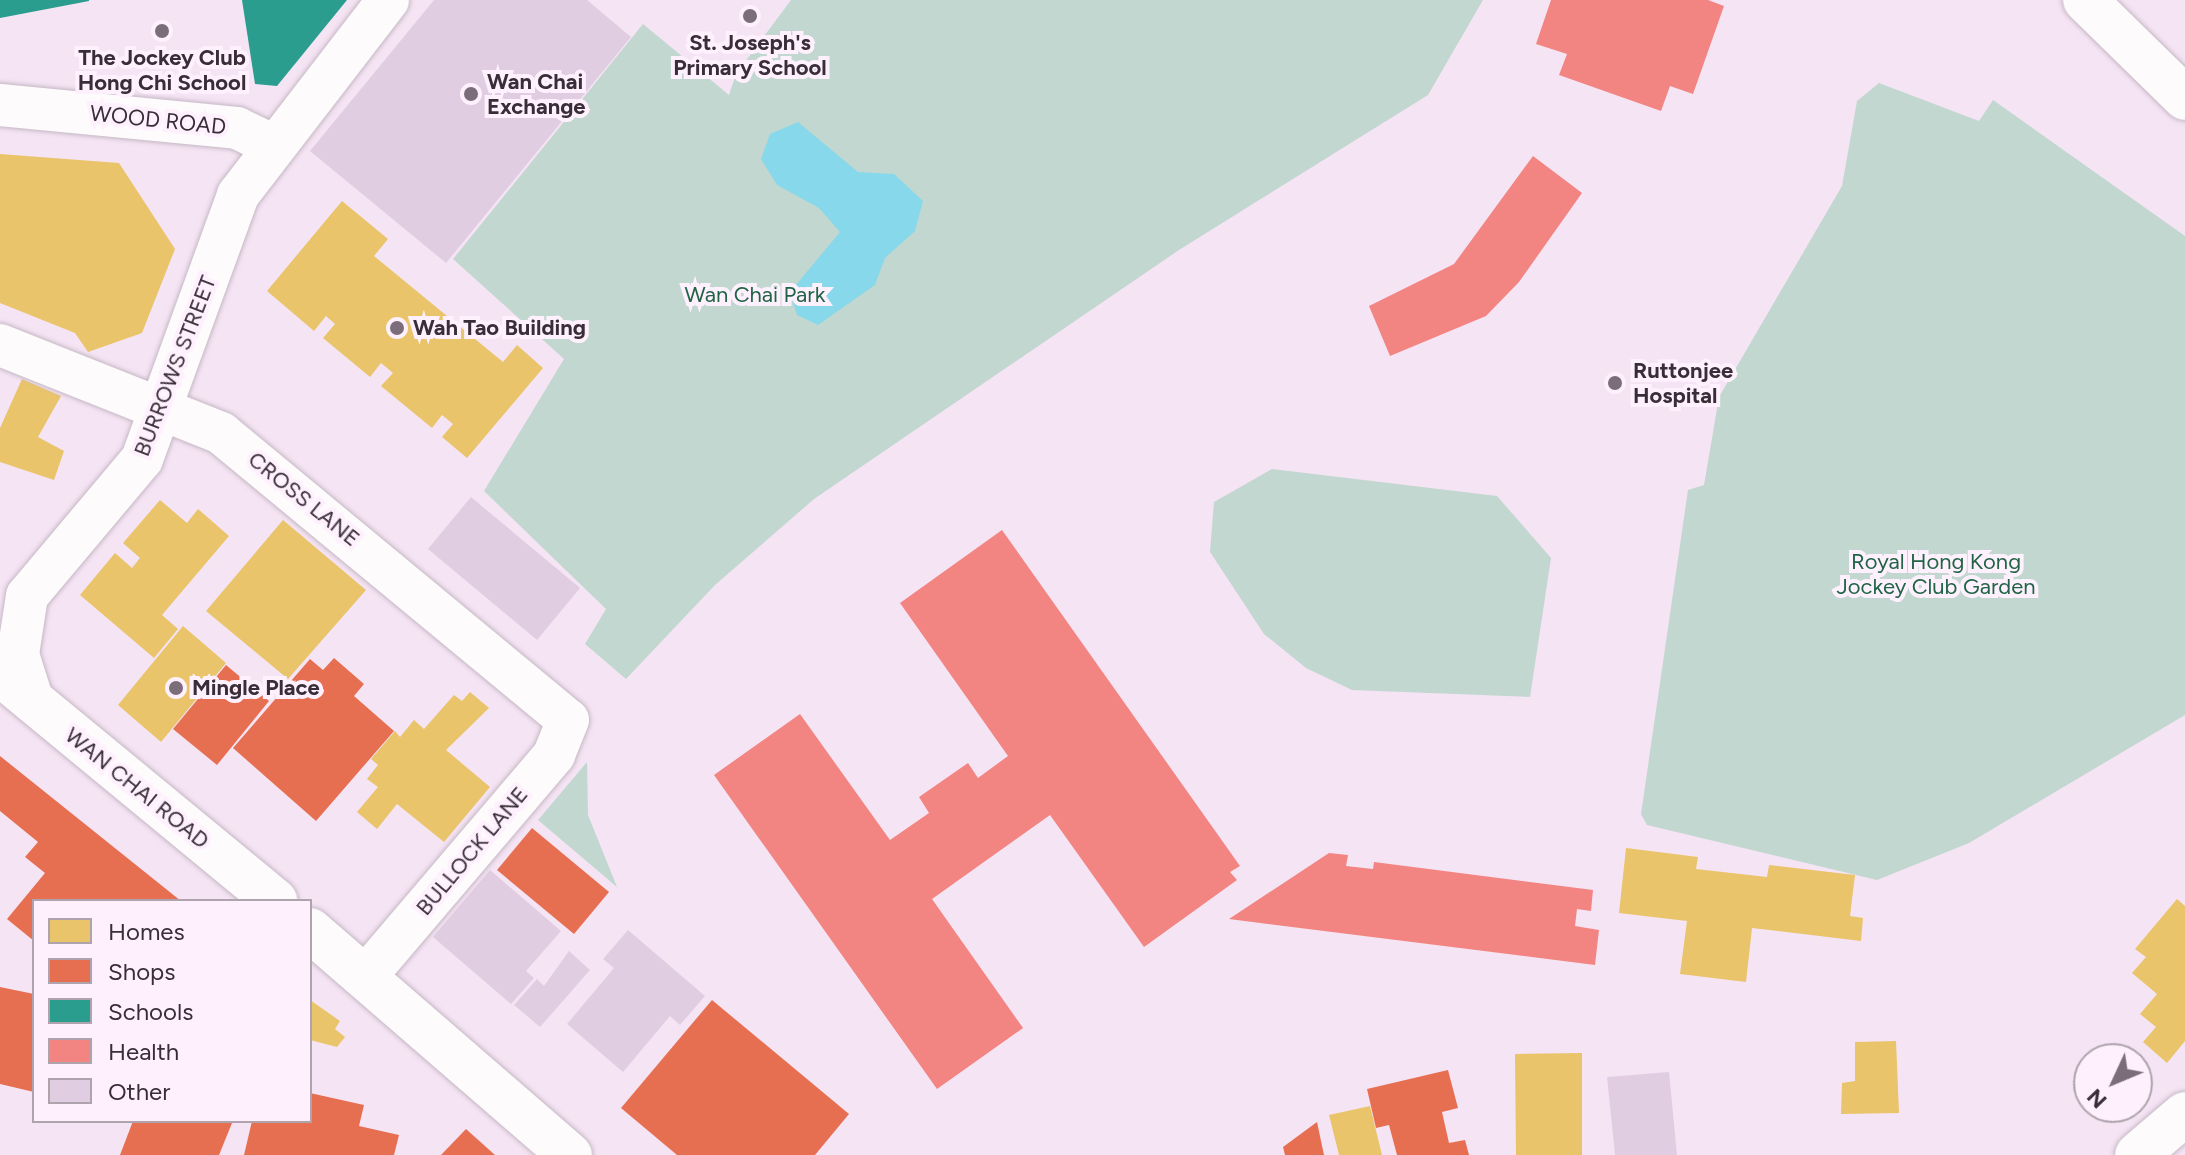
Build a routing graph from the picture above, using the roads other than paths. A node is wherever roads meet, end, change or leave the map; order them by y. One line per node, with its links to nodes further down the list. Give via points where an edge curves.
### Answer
1 (388, 0): 5 (street)
2 (2085, 0): 3 (street)
3 (2185, 98)
4 (0, 105): 5 (street, WOOD ROAD, via 237,128)
5 (270, 144): 7 (street, BURROWS STREET, via 238,195)
6 (0, 345): 7 (street, CROSS LANE)
7 (163, 410): 9 (street, BURROWS STREET, via 142,459 27,596 18,654); 10 (street, CROSS LANE, via 221,433 258,460)
8 (0, 674): 9 (street, WAN CHAI ROAD)
9 (33, 702): 11 (street, WAN CHAI ROAD)
10 (568, 720): 13 (street, BULLOCK LANE, via 554,755)
11 (273, 899)
12 (312, 932): 13 (street)
13 (366, 976): 15 (street)
14 (2185, 1114): 16 (street)
15 (570, 1155)
16 (2137, 1155)

